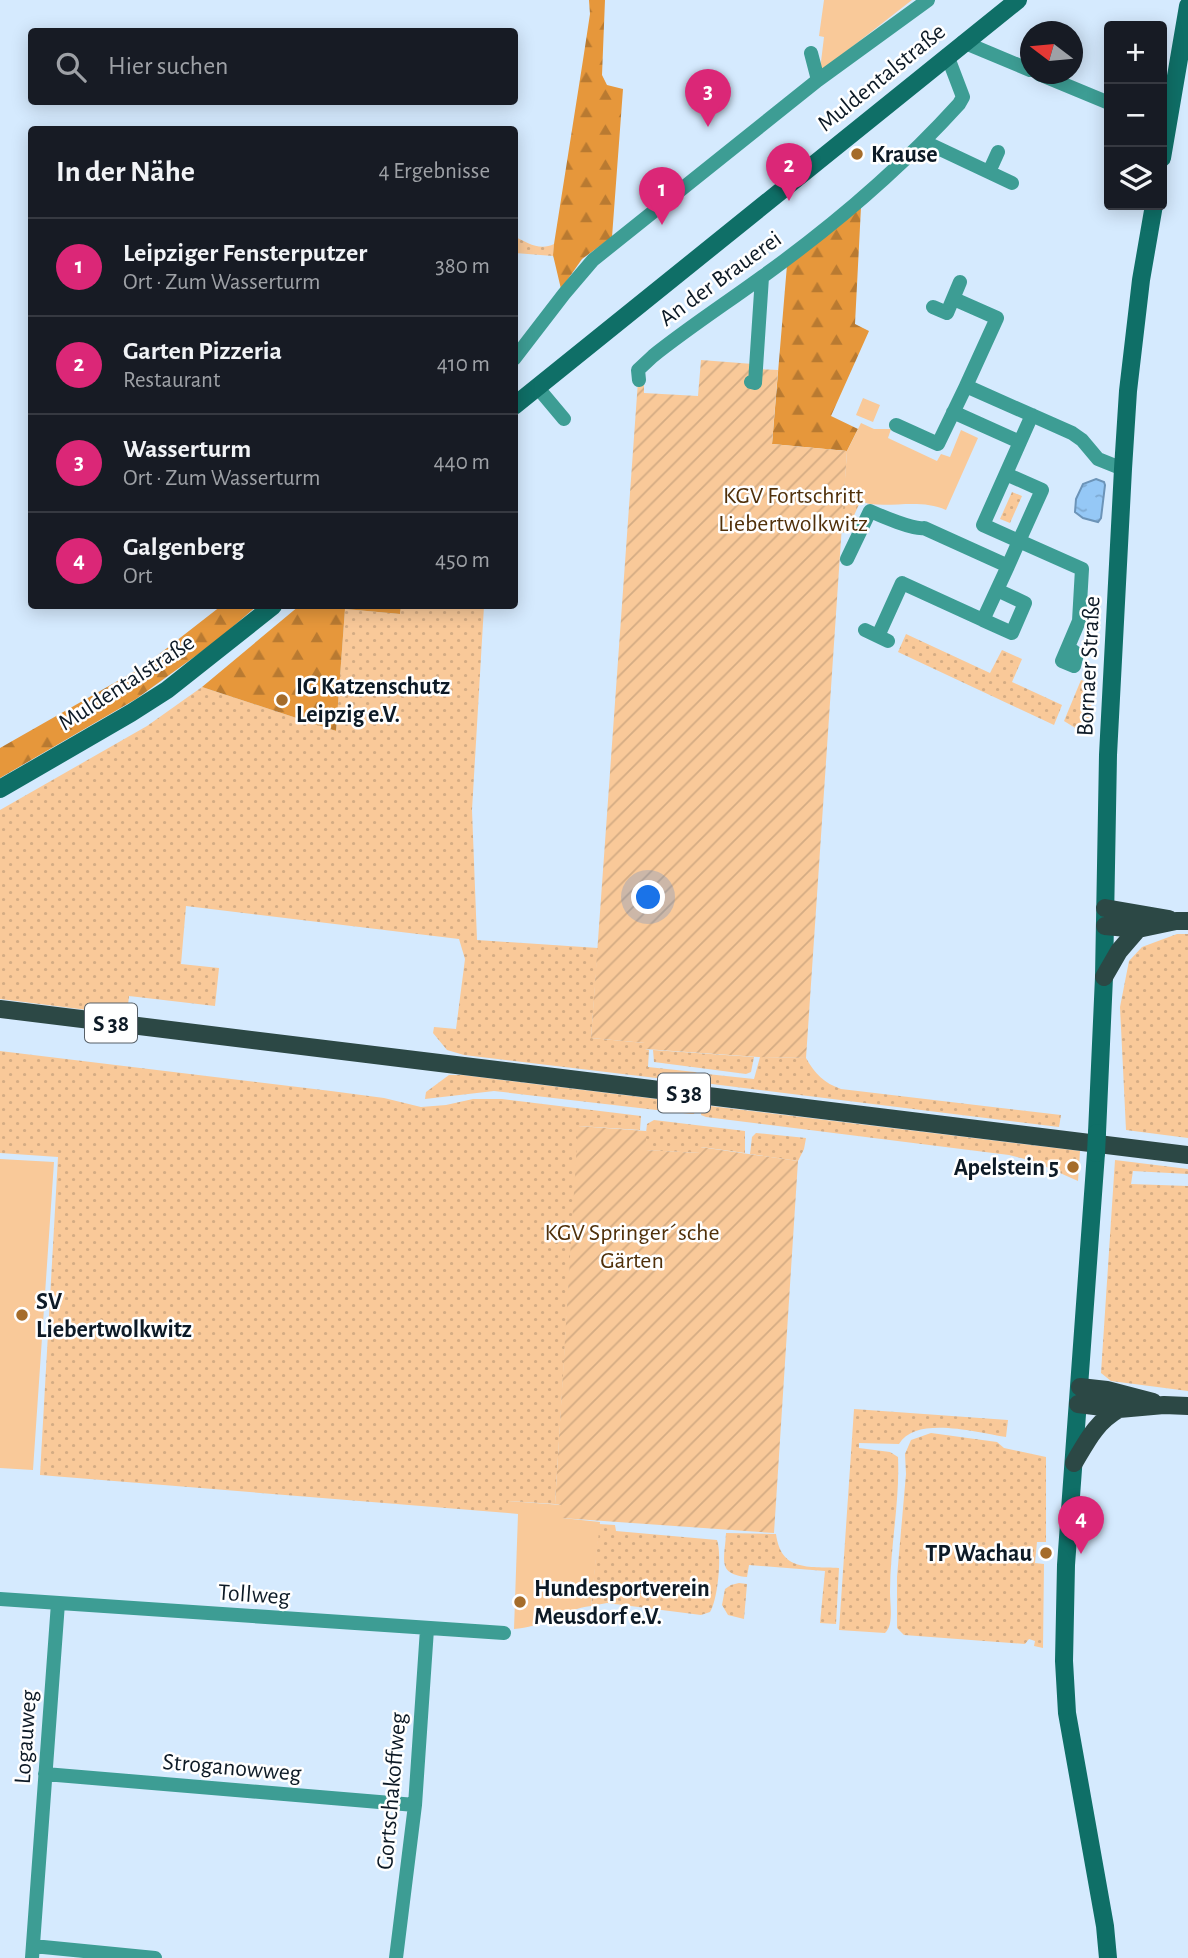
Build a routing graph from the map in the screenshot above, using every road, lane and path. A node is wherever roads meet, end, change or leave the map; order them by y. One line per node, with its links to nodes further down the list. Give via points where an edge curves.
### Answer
1 (928, 0): 8 (street)
2 (1018, 0): 4 (main road, Muldentalstraße)
3 (1188, 6): 11 (main road)
4 (963, 42): 6 (main road, Muldentalstraße); 7 (street)
5 (811, 53): 8 (street)
6 (947, 55): 12 (street, An der Brauerei, via 963,97); 25 (main road, Muldentalstraße)
7 (1020, 65)
8 (818, 80): 21 (street, via 593,260)
9 (1063, 84): 10 (street)
10 (1104, 101)
11 (1167, 115)
12 (925, 142): 14 (street); 17 (street, An der Brauerei)
13 (998, 152): 14 (street)
14 (989, 172): 15 (street)
15 (1012, 183)
16 (1153, 210): 32 (main road, Bornaer Straße, via 1128,391)
17 (762, 277): 22 (street, An der Brauerei, via 673,340); 23 (street, via 755,383)
18 (960, 282): 19 (street)
19 (954, 299): 20 (street, via 947,313); 24 (street, via 997,318)
20 (933, 307)
21 (518, 354)
22 (639, 375)
23 (751, 382)
24 (965, 386): 27 (street); 28 (street)
25 (538, 388): 26 (main road, Muldentalstraße); 29 (street)
26 (518, 403)
27 (953, 412): 30 (street, via 939,444); 31 (street)
28 (1032, 415): 31 (street); 32 (street, via 1072,433 1098,459)
29 (564, 419)
30 (896, 425)
31 (1020, 442): 33 (street)
32 (1123, 469): 43 (main road, Bornaer Straße, via 1108,755)
33 (1006, 474): 34 (street, via 983,525); 34 (street, via 1042,490)
34 (1019, 541): 36 (street); 41 (street, via 1082,569 1079,621)
35 (847, 559): 36 (street, via 870,511 924,528)
36 (1007, 566): 37 (street)
37 (997, 590): 39 (street); 39 (street, via 1025,603 1012,633)
38 (269, 609): 42 (main road, Muldentalstraße, via 167,690)
39 (983, 620): 40 (street, via 902,583)
40 (877, 636)
41 (1068, 647)
42 (0, 789)
43 (1105, 917): 44 (main road); 45 (main road); 46 (main road, Bornaer Straße)
44 (1182, 921): 45 (main road)
45 (1138, 929): 46 (main road)
46 (1104, 977): 49 (main road, Bornaer Straße, bridge)
47 (0, 1009): 48 (main road, S 38)
48 (1188, 1155)
49 (1079, 1395): 50 (main road, via 1107,1390); 52 (main road); 53 (main road, Bornaer Straße)
50 (1164, 1405): 51 (main road); 52 (main road)
51 (1188, 1406)
52 (1119, 1409): 53 (main road, via 1093,1430)
53 (1074, 1462): 63 (main road, Bornaer Straße, via 1066,1565 1067,1713)
54 (0, 1599): 55 (street, Tollweg)
55 (58, 1602): 56 (street, Tollweg); 58 (street, Logauweg)
56 (427, 1629): 57 (street, Tollweg); 59 (street, Gortschakoffweg)
57 (504, 1633)
58 (45, 1774): 59 (street, Stroganowweg); 60 (street, Logauweg)
59 (415, 1805): 62 (street, Gortschakoffweg)
60 (32, 1952): 61 (street)
61 (155, 1958)
62 (396, 1958)
63 (1108, 1958)

